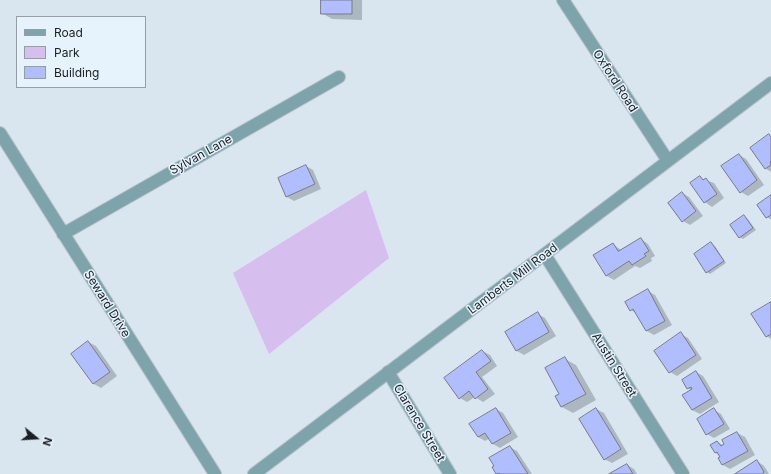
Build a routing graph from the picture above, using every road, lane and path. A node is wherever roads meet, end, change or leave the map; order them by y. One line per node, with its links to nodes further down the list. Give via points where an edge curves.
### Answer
1 (563, 0): 5 (street, Oxford Road)
2 (339, 77): 6 (street, Sylvan Lane)
3 (771, 83): 5 (street, Lamberts Mill Road)
4 (0, 133): 6 (street, Seward Drive)
5 (668, 161): 7 (street, Lamberts Mill Road)
6 (63, 234): 9 (street, Seward Drive)
7 (545, 255): 8 (street, Lamberts Mill Road); 12 (street, Austin Street)
8 (388, 372): 10 (street, Lamberts Mill Road); 11 (street, Clarence Street)
9 (215, 474)
10 (254, 474)
11 (450, 474)
12 (683, 474)

